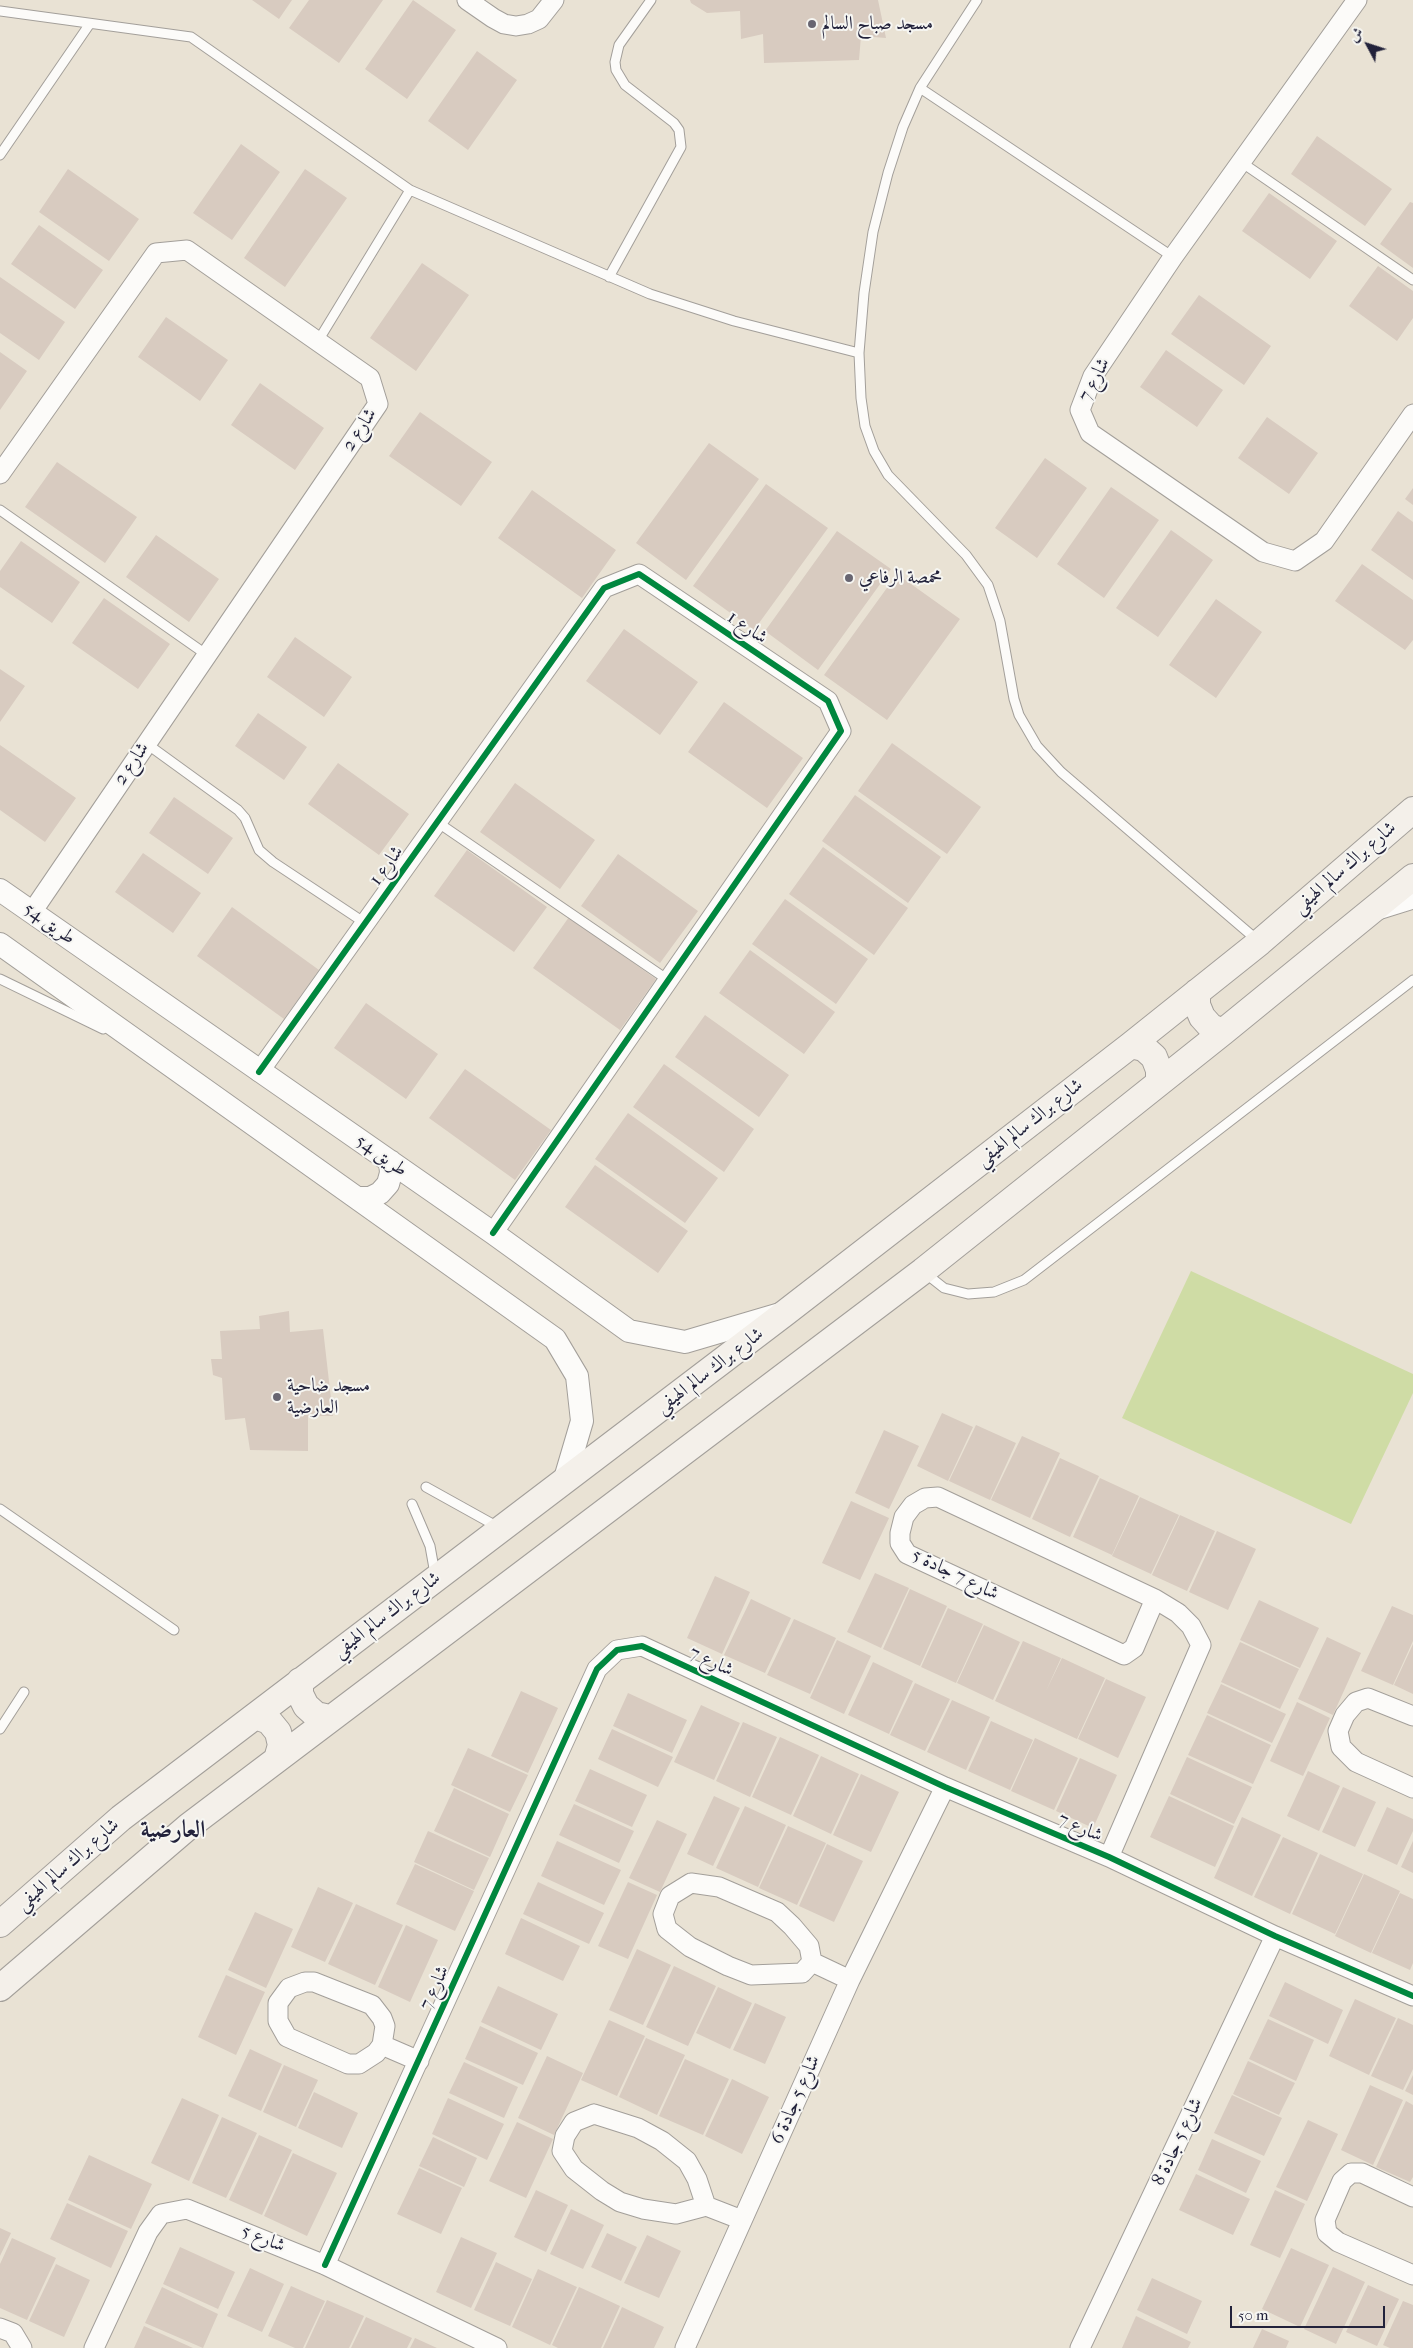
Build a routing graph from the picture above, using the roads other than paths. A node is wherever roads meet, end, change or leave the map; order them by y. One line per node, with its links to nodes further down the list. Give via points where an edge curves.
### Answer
1 (467, 0): 2 (street, via 499,21 516,26 538,19)
2 (554, 0)
3 (651, 0): 13 (lane, via 620,45 616,70 625,85 674,123 681,147)
4 (977, 0): 8 (lane)
5 (1357, 0): 10 (street, شارع 7)
6 (0, 11): 7 (lane)
7 (89, 25): 9 (lane); 11 (lane, via 191,37)
8 (920, 88): 12 (lane); 16 (lane, via 903,127 873,232)
9 (0, 155)
10 (1241, 162): 12 (street, شارع 7); 14 (lane)
11 (410, 190): 13 (lane); 15 (lane)
12 (1173, 257): 17 (street, شارع 7, via 1093,376 1080,410 1090,432 1263,552 1295,561 1324,541)
13 (609, 277): 16 (lane, via 691,309)
14 (1413, 280)
15 (318, 341): 18 (street, شارع 2, via 187,250 156,253); 20 (street, شارع 2, via 370,378 378,404)
16 (860, 353): 30 (lane, via 865,426 874,451 888,475 966,555 988,585 1000,621 1019,715 1036,746 1061,772)
17 (1413, 414)
18 (0, 474)
19 (0, 510): 20 (lane)
20 (207, 656): 21 (street, شارع 2)
21 (146, 744): 27 (street, شارع 2); 29 (lane, via 238,810 259,850 272,862)
22 (1413, 810): 30 (main road, شارع براك سالم الهيفي)
23 (438, 822): 29 (street, شارع 1); 33 (lane); 33 (street, شارع 1, via 604,588 639,574 828,701 841,731)
24 (1413, 877): 28 (main road)
25 (0, 890): 27 (street, طريق 54)
26 (1413, 899): 28 (street)
27 (32, 912): 39 (street, طريق 54)
28 (1370, 912): 36 (main road)
29 (365, 923): 39 (street, شارع 1)
30 (1260, 942): 35 (main road, شارع براك سالم الهيفي)
31 (0, 944): 38 (street)
32 (0, 979): 38 (lane)
33 (668, 980): 43 (street, شارع 1)
34 (1413, 980): 44 (lane, via 1024,1280 994,1292 968,1294 944,1288)
35 (1197, 992): 36 (main road, via 1202,1018 1211,1027); 37 (main road, شارع براك سالم الهيفي)
36 (1224, 1032): 40 (main road)
37 (1131, 1045): 40 (main road, via 1144,1048 1154,1057); 45 (main road, شارع براك سالم الهيفي)
38 (162, 1059): 42 (street)
39 (259, 1072): 41 (street, طريق 54)
40 (1159, 1083): 44 (main road)
41 (390, 1162): 42 (street, via 388,1184 380,1193 370,1198); 43 (street, طريق 54)
42 (358, 1198): 46 (street, via 555,1339 577,1376 582,1421)
43 (493, 1233): 45 (street, طريق 54, via 629,1330 685,1342)
44 (922, 1271): 58 (main road)
45 (785, 1313): 46 (main road, شارع براك سالم الهيفي)
46 (564, 1482): 50 (main road, شارع براك سالم الهيفي)
47 (426, 1487): 50 (lane)
48 (412, 1504): 51 (lane, via 430,1546)
49 (0, 1509): 53 (lane)
50 (500, 1528): 51 (main road, شارع براك سالم الهيفي)
51 (436, 1578): 54 (main road, شارع براك سالم الهيفي)
52 (1155, 1599): 52 (street, شارع 7 جادة 5, via 938,1496 925,1498 904,1517 900,1543 907,1554 1124,1655 1134,1648); 63 (street, شارع 7 جادة 5, via 1178,1613 1191,1626 1201,1645)
53 (174, 1630)
54 (300, 1681): 56 (main road, شارع براك سالم الهيفي); 58 (main road, via 300,1694 306,1706 316,1715)
55 (24, 1692): 59 (lane)
56 (256, 1716): 60 (main road, via 269,1721 278,1732 281,1746); 64 (main road, شارع براك سالم الهيفي, via 121,1818)
57 (1413, 1716): 62 (street, via 1368,1698 1356,1702 1338,1731 1341,1747 1356,1762)
58 (329, 1718): 60 (main road)
59 (0, 1729)
60 (277, 1759): 68 (main road, via 189,1826)
61 (945, 1787): 63 (street, شارع 7); 67 (street, شارع 5 جادة 6); 71 (street, شارع 7, via 642,1646 617,1650 597,1669)
62 (1413, 1788)
63 (1110, 1857): 65 (street, شارع 7)
64 (0, 1924)
65 (1275, 1936): 69 (street, شارع 7); 82 (street, شارع 5 جادة 8)
66 (812, 1962): 66 (street, via 809,1946 777,1912 719,1887 691,1883 670,1896 663,1914 667,1929 690,1947 728,1966 751,1975 802,1973); 67 (street)
67 (850, 1980): 74 (street, شارع 5 جادة 6)
68 (0, 1988)
69 (1413, 1996)
70 (382, 2045): 70 (street, via 368,2060 348,2064 287,2037 278,2022 278,2003 289,1988 314,1982 372,2005 385,2026); 71 (street)
71 (419, 2061): 75 (street, شارع 7)
72 (1413, 2197): 76 (street, via 1362,2173 1351,2173 1342,2181 1325,2226 1338,2242)
73 (706, 2206): 73 (street, via 698,2179 687,2161 662,2141 638,2128 594,2114 574,2122 565,2136 562,2151 574,2169 620,2202 676,2214); 74 (street)
74 (742, 2220): 81 (street, شارع 5 جادة 6)
75 (325, 2264): 78 (street, شارع 5); 80 (street, شارع 5, via 187,2209 161,2214 148,2232)
76 (1413, 2275)
77 (0, 2328): 79 (street, via 13,2333)
78 (486, 2346)
79 (22, 2348)
80 (94, 2348)
81 (685, 2348)
82 (1080, 2348)

